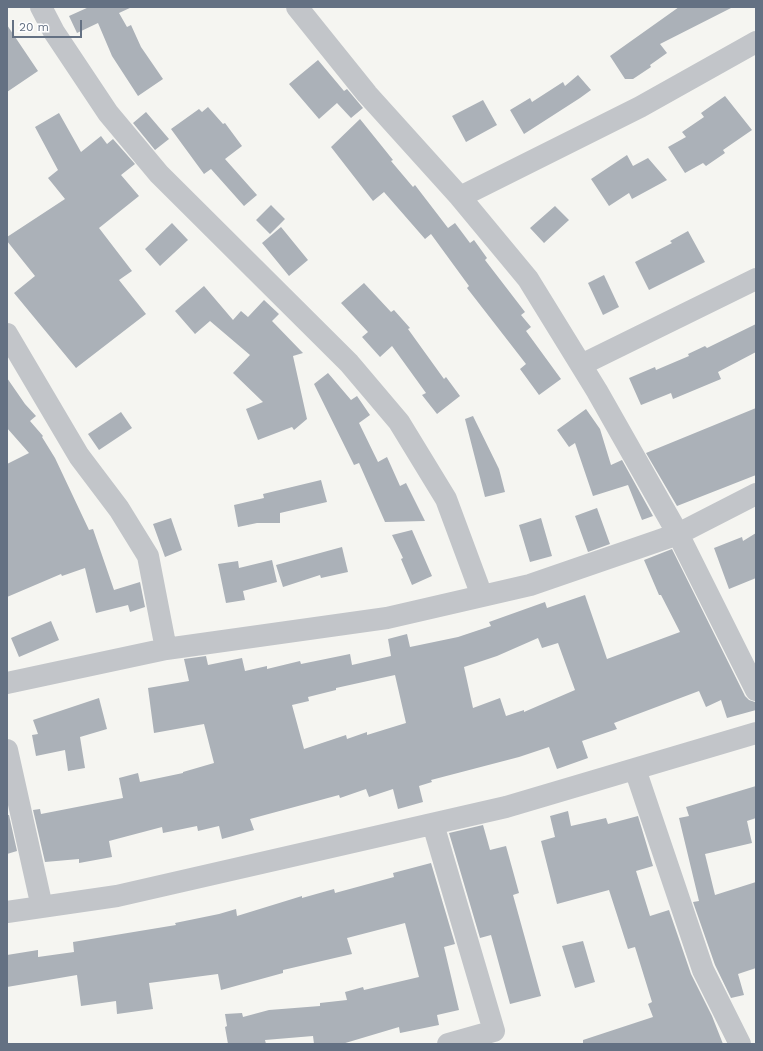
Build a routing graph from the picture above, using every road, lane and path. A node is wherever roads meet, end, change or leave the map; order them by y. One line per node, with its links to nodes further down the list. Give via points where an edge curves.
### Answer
1 (41, 7): 10 (street, via 54,32 108,113 159,174 349,363 399,422 446,498)
2 (297, 7): 4 (street, via 367,94)
3 (756, 42): 4 (street, via 640,107)
4 (460, 197): 7 (street, via 528,279)
5 (756, 279): 7 (street)
6 (7, 334): 11 (street, via 80,456 119,509 148,556)
7 (581, 365): 9 (street)
8 (756, 494): 9 (street)
9 (678, 534): 10 (street, via 530,585); 13 (street)
10 (482, 596): 11 (street, via 387,618)
11 (166, 649): 12 (street)
12 (7, 683)
13 (756, 690)
14 (756, 733): 16 (street)
15 (7, 750): 18 (street)
16 (635, 769): 17 (street, via 506,808); 21 (street, via 703,970)
17 (433, 824): 18 (street, via 117,896); 20 (street, via 494,1031)
18 (42, 907): 19 (street)
19 (7, 912)
20 (448, 1044)
21 (740, 1044)

